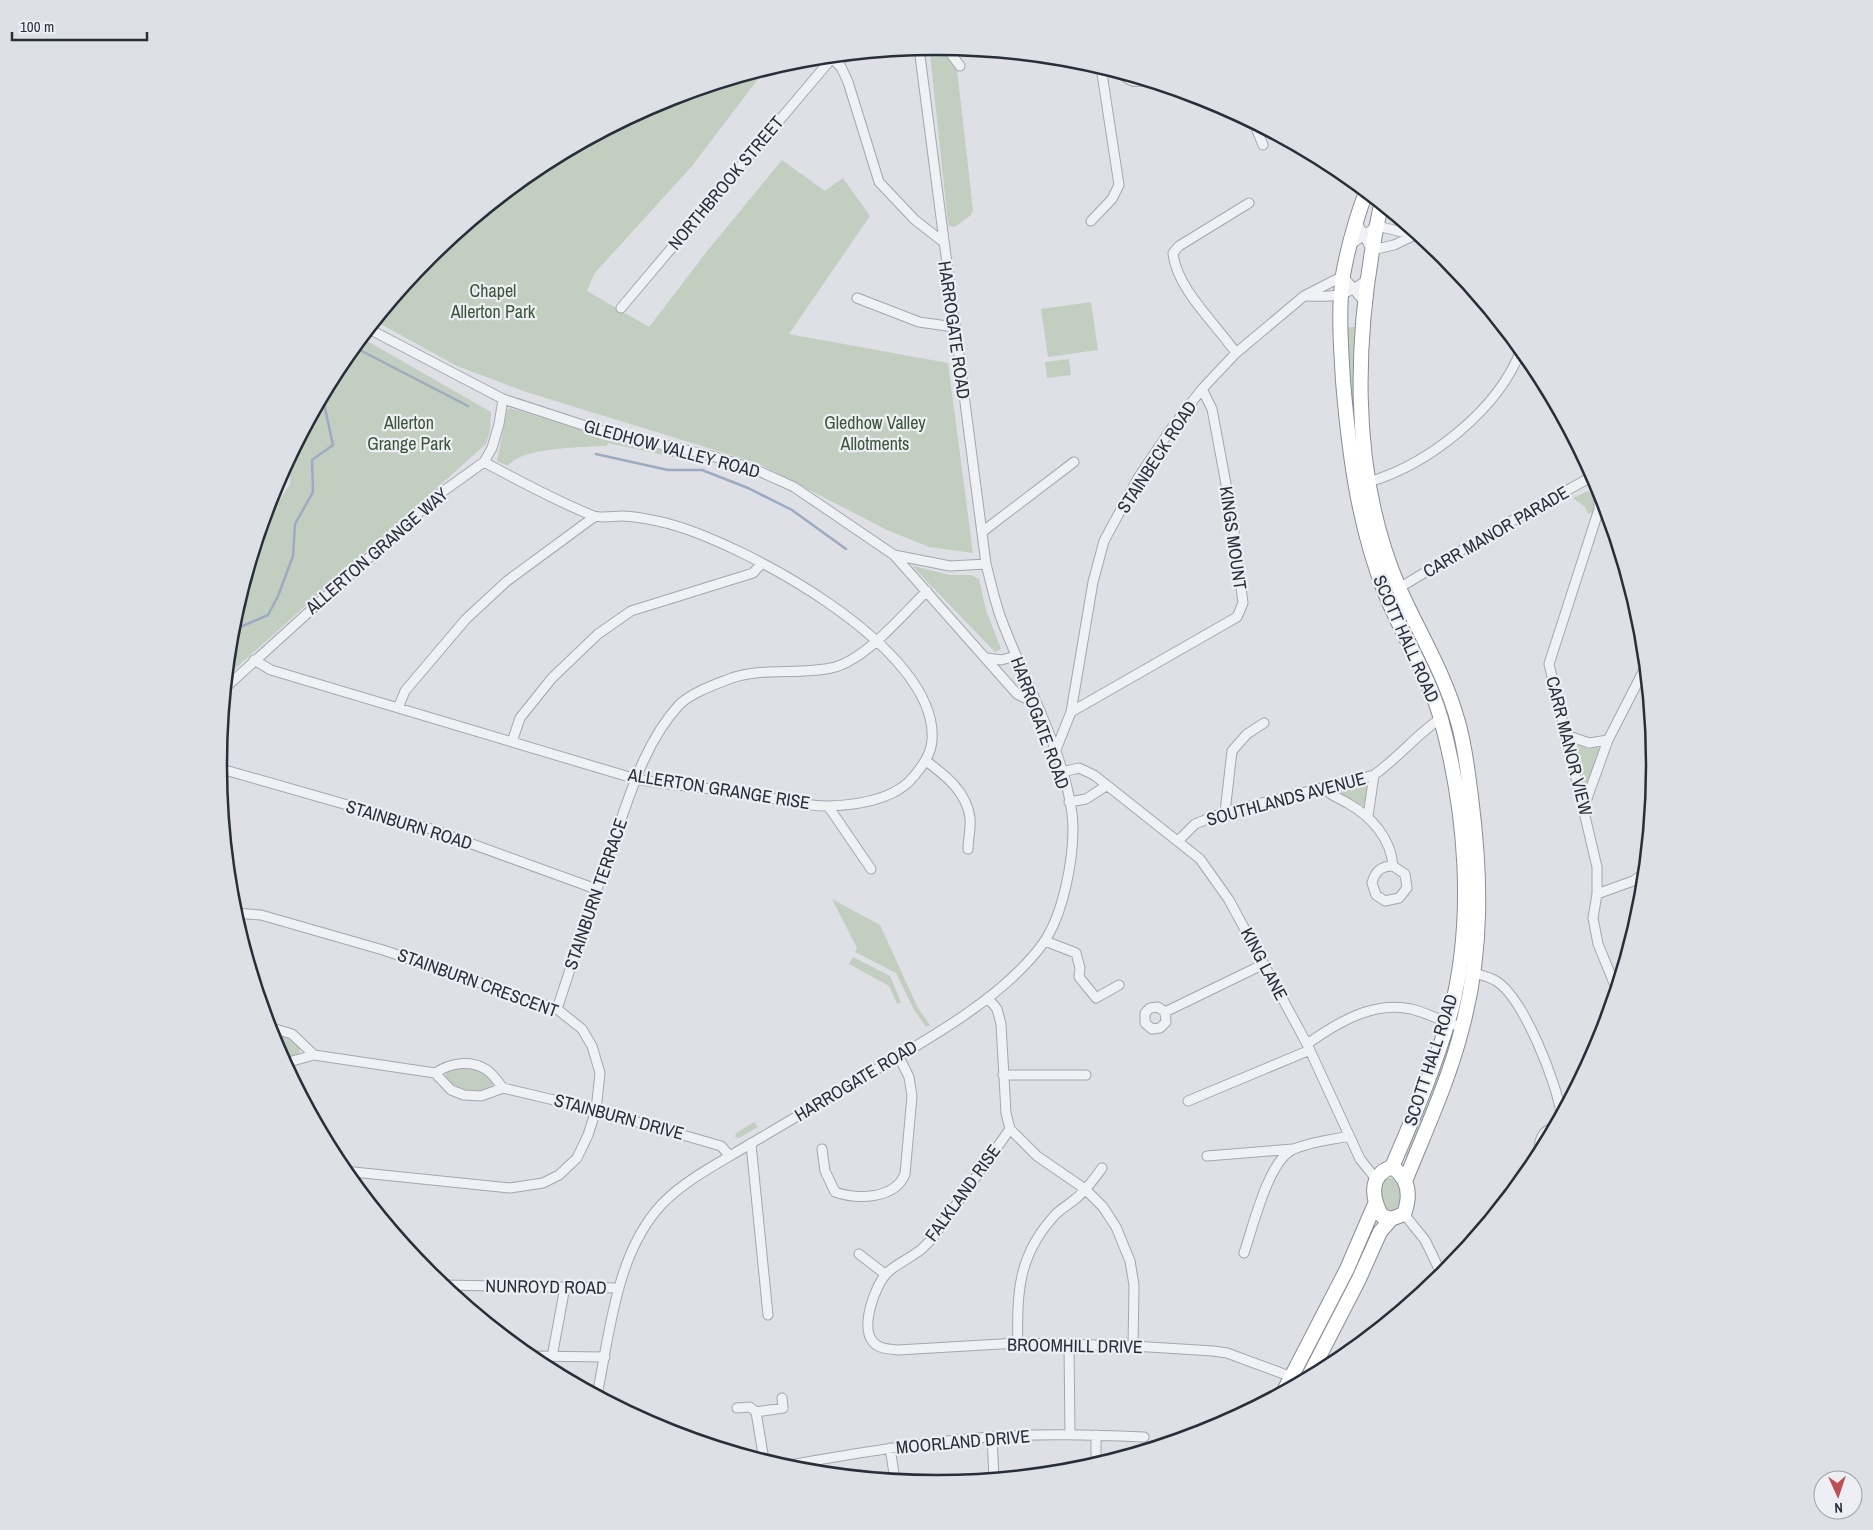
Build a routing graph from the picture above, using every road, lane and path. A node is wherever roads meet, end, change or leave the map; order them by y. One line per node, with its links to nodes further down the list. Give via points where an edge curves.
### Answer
1 (920, 56): 18 (street, HARROGATE ROAD)
2 (952, 56): 5 (street)
3 (836, 62): 18 (street, via 848,82 879,182 915,220)
4 (828, 64): 27 (street, NORTHBROOK STREET)
5 (960, 66)
6 (1102, 75): 12 (street, via 1119,186 1112,199)
7 (1257, 131): 8 (street)
8 (1263, 145)
9 (1364, 198): 13 (highway, SCOTT HALL ROAD)
10 (1249, 203): 30 (street, via 1179,246 1173,253 1174,265 1203,313)
11 (1381, 211): 14 (highway, SCOTT HALL ROAD)
12 (1091, 221)
13 (1356, 221): 16 (street); 19 (highway, SCOTT HALL ROAD)
14 (1377, 226): 15 (street); 16 (street); 20 (highway, SCOTT HALL ROAD)
15 (1406, 232)
16 (1364, 235): 19 (street); 20 (street)
17 (1411, 237): 20 (street)
18 (942, 240): 28 (street, HARROGATE ROAD)
19 (1350, 245): 21 (highway, SCOTT HALL ROAD)
20 (1372, 250): 22 (highway, SCOTT HALL ROAD)
21 (1343, 276): 23 (highway, SCOTT HALL ROAD); 24 (street, STAINBECK ROAD)
22 (1367, 279): 23 (street); 26 (highway, SCOTT HALL ROAD)
23 (1348, 293): 24 (street); 26 (street); 55 (highway, SCOTT HALL ROAD, via 1340,334 1344,393 1351,457 1364,526 1385,594 1422,667)
24 (1304, 296): 30 (street, STAINBECK ROAD)
25 (857, 298): 28 (street, via 919,322)
26 (1365, 303): 37 (highway, SCOTT HALL ROAD, via 1360,392)
27 (621, 308)
28 (954, 327): 40 (street, HARROGATE ROAD)
29 (374, 332): 33 (street, GLEDHOW VALLEY ROAD)
30 (1236, 353): 32 (street, STAINBECK ROAD)
31 (1518, 358): 37 (street, via 1507,381 1480,413 1421,459 1395,474)
32 (1202, 389): 54 (street, STAINBECK ROAD, via 1138,478 1104,541 1093,582); 54 (street, KINGS MOUNT, via 1214,418 1232,516 1243,603 1237,617)
33 (503, 399): 34 (street, ALLERTON GRANGE WAY, via 492,448); 41 (street, GLEDHOW VALLEY ROAD, via 595,429 752,468 794,487)
34 (484, 462): 39 (street); 49 (street, ALLERTON GRANGE WAY, via 438,495)
35 (1074, 462): 40 (street)
36 (1586, 479): 44 (street, CARR MANOR PARADE)
37 (1369, 482): 44 (highway, SCOTT HALL ROAD, via 1382,538)
38 (1599, 510): 57 (street, CARR MANOR VIEW, via 1549,664)
39 (594, 517): 42 (street, ALLERTON GRANGE RISE, via 624,516 667,523); 53 (street, via 507,581 466,619 405,691)
40 (982, 532): 43 (street, HARROGATE ROAD)
41 (894, 555): 43 (street, via 950,566); 45 (street, GLEDHOW VALLEY ROAD)
42 (762, 563): 46 (street, ALLERTON GRANGE RISE, via 812,592); 59 (street, via 753,573 631,611 598,634 552,678 520,718)
43 (986, 564): 47 (street, HARROGATE ROAD, via 1000,618)
44 (1399, 588): 83 (highway, SCOTT HALL ROAD, via 1435,657 1458,722 1476,838 1479,882 1479,931)
45 (927, 591): 46 (street, STAINBURN TERRACE); 48 (street, GLEDHOW VALLEY ROAD)
46 (877, 640): 61 (street, ALLERTON GRANGE RISE, via 924,699 932,741); 65 (street, STAINBURN TERRACE, via 832,668 732,678 703,690 681,703 662,726)
47 (1016, 656): 48 (street, via 1001,660); 52 (street, HARROGATE ROAD)
48 (987, 658): 52 (street, GLEDHOW VALLEY ROAD, via 1017,694)
49 (254, 660): 51 (street, ALLERTON GRANGE WAY); 53 (street, ALLERTON GRANGE RISE, via 271,670)
50 (1641, 677): 58 (street)
51 (232, 681)
52 (1035, 703): 60 (street, HARROGATE ROAD)
53 (398, 708): 59 (street, ALLERTON GRANGE RISE)
54 (1070, 712): 60 (street, STAINBECK ROAD)
55 (1441, 718): 64 (street, SOUTHLANDS AVENUE, via 1423,730 1394,761); 89 (highway, SCOTT HALL ROAD, via 1454,780 1465,883 1460,955)
56 (1264, 723): 71 (street, via 1247,734 1232,751)
57 (1566, 735): 58 (street, via 1589,743); 70 (street, CARR MANOR VIEW)
58 (1608, 740): 70 (street)
59 (512, 742): 65 (street, ALLERTON GRANGE RISE)
60 (1055, 752): 63 (street, HARROGATE ROAD)
61 (926, 761): 69 (street, ALLERTON GRANGE RISE, via 908,784 888,795); 74 (street, via 945,775 966,802 970,818)
62 (227, 771): 78 (street, STAINBURN ROAD, via 428,828)
63 (1062, 772): 66 (street, KING LANE, via 1079,768); 68 (street, HARROGATE ROAD)
64 (1374, 775): 67 (street, SOUTHLANDS AVENUE); 72 (street)
65 (636, 779): 69 (street, ALLERTON GRANGE RISE); 78 (street, STAINBURN TERRACE)
66 (1106, 786): 68 (street, via 1086,799); 73 (street, KING LANE)
67 (1323, 787): 71 (street, SOUTHLANDS AVENUE); 72 (street, via 1328,794)
68 (1069, 802): 81 (street, HARROGATE ROAD, via 1072,837 1062,900)
69 (828, 806): 76 (street)
70 (1584, 807): 79 (street, CARR MANOR VIEW, via 1596,867)
71 (1225, 812): 73 (street, SOUTHLANDS AVENUE, via 1195,824)
72 (1368, 816): 75 (street, via 1390,848)
73 (1178, 841): 82 (street, KING LANE, via 1200,859 1229,900)
74 (968, 849)
75 (1393, 866): 75 (street, via 1378,870 1372,883 1376,895 1385,900 1399,898 1407,888 1405,874)
76 (871, 869)
77 (1637, 878): 79 (street)
78 (596, 889): 87 (street, STAINBURN TERRACE)
79 (1597, 894): 84 (street, CARR MANOR VIEW, via 1593,918 1598,944)
80 (242, 914): 87 (street, STAINBURN CRESCENT, via 261,915 383,950)
81 (1045, 941): 85 (street, via 1076,953 1079,977 1096,998); 86 (street, HARROGATE ROAD, via 1025,965)
82 (1264, 964): 88 (street); 92 (street, KING LANE)
83 (1474, 973): 90 (highway, SCOTT HALL ROAD); 101 (street, via 1496,981 1515,1001 1536,1038)
84 (1613, 980)
85 (1119, 985)
86 (988, 998): 94 (street, HARROGATE ROAD); 97 (street, via 1000,1016)
87 (557, 1008): 102 (street, STAINBURN CRESCENT, via 582,1029 592,1046 600,1072)
88 (1165, 1012)
89 (1447, 1024): 90 (street); 92 (street, via 1411,1009 1376,1009 1339,1022); 110 (highway, SCOTT HALL ROAD, via 1423,1096)
90 (1462, 1028): 114 (highway, SCOTT HALL ROAD, via 1448,1074)
91 (278, 1030): 93 (street, via 292,1034)
92 (1308, 1047): 100 (street); 104 (street, KING LANE)
93 (314, 1055): 95 (street); 96 (street)
94 (899, 1056): 105 (street, HARROGATE ROAD); 106 (street, via 909,1077 912,1096 902,1183 883,1194 835,1192 824,1171)
95 (292, 1061)
96 (435, 1073): 99 (street, via 451,1090 464,1095 481,1096); 99 (street, via 445,1066 472,1064 487,1070)
97 (1003, 1075): 98 (street); 103 (street)
98 (1086, 1075)
99 (503, 1088): 102 (street, STAINBURN DRIVE)
100 (1188, 1101)
101 (1558, 1106)
102 (596, 1110): 108 (street, STAINBURN DRIVE, via 721,1146); 112 (street, STAINBURN CRESCENT, via 577,1158 559,1175 543,1183 525,1187)
103 (1010, 1129): 115 (street, via 1037,1156); 121 (street, FALKLAND RISE, via 931,1240)
104 (1349, 1136): 107 (street); 113 (street, KING LANE, via 1360,1159)
105 (751, 1144): 108 (street, HARROGATE ROAD); 125 (street)
106 (822, 1149)
107 (1293, 1150): 109 (street); 118 (street, via 1275,1169)
108 (730, 1156): 123 (street, HARROGATE ROAD, via 661,1204 634,1246)
109 (1207, 1156)
110 (1392, 1167): 113 (highway); 114 (highway)
111 (1102, 1168): 115 (street)
112 (355, 1172)
113 (1376, 1178): 116 (highway)
114 (1406, 1179): 117 (highway, via 1408,1193)
115 (1085, 1189): 127 (street, via 1057,1212 1031,1247 1019,1286 1016,1310); 129 (street, via 1103,1207 1116,1227 1130,1261 1134,1285)
116 (1375, 1204): 117 (highway, via 1382,1216); 134 (highway, via 1347,1269)
117 (1398, 1217): 120 (street, via 1425,1240); 133 (highway, via 1380,1232)
118 (1244, 1253)
119 (860, 1254): 121 (street)
120 (1438, 1268)
121 (886, 1274): 126 (street, FALKLAND RISE, via 872,1300)
122 (565, 1287): 123 (street, NUNROYD ROAD); 124 (street, NUNROYD ROAD); 131 (street)
123 (620, 1288): 132 (street, HARROGATE ROAD)
124 (458, 1290)
125 (768, 1315)
126 (868, 1327): 127 (street, BROOMHILL DRIVE, via 874,1343 884,1349)
127 (1018, 1343): 128 (street, BROOMHILL DRIVE)
128 (1068, 1344): 129 (street, BROOMHILL DRIVE); 140 (street)
129 (1133, 1346): 134 (street, BROOMHILL DRIVE, via 1227,1354)
130 (545, 1357): 131 (street)
131 (552, 1357): 132 (street)
132 (605, 1357): 136 (street, HARROGATE ROAD)
133 (1315, 1365)
134 (1292, 1377): 135 (highway)
135 (1290, 1381)
136 (598, 1389)
137 (782, 1398): 139 (street, via 783,1408)
138 (737, 1408): 139 (street, via 750,1407)
139 (756, 1412): 145 (street)
140 (1070, 1435): 141 (street, MOORLAND DRIVE); 142 (street, MOORLAND DRIVE)
141 (1096, 1435): 143 (street, MOORLAND DRIVE); 146 (street)
142 (992, 1437): 144 (street, MOORLAND DRIVE); 148 (street)
143 (1144, 1437)
144 (890, 1448): 147 (street, MOORLAND DRIVE); 149 (street)
145 (763, 1453)
146 (1096, 1456)
147 (805, 1462)
148 (994, 1472)
149 (893, 1473)

